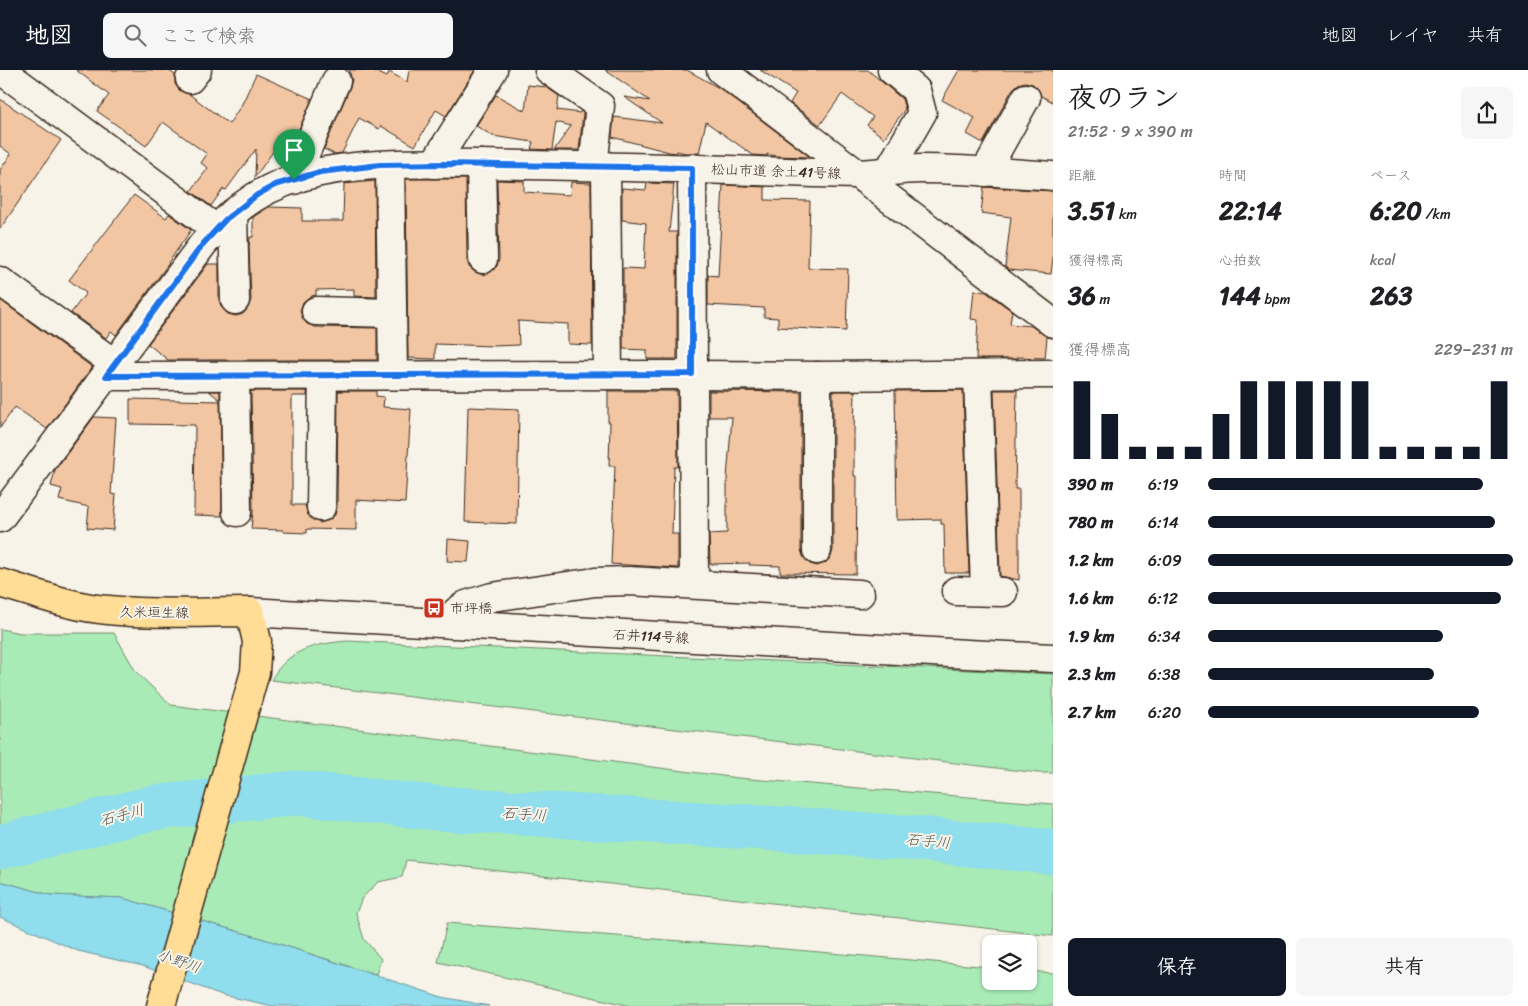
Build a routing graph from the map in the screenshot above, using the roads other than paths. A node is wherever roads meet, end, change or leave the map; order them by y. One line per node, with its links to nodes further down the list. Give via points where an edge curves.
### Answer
1 (493, 70): 8 (street)
2 (549, 70): 11 (street, via 600,106)
3 (892, 70): 13 (street, via 916,90 922,113)
4 (729, 72): 15 (street)
5 (10, 73): 18 (street)
6 (336, 81): 17 (street)
7 (1026, 98): 14 (street)
8 (434, 164): 9 (street, 松山市道 余土41号線); 10 (street, 松山市道 余土41号線)
9 (481, 164): 11 (street, 松山市道 余土41号線); 19 (street)
10 (390, 165): 17 (street, 松山市道 余土41号線, via 320,172); 23 (street)
11 (600, 166): 12 (street, 松山市道 余土41号線); 28 (street)
12 (692, 168): 15 (street, 松山市道 余土41号線); 26 (street)
13 (888, 172): 14 (street, 松山市道 余土41号線, via 921,169); 15 (street, 松山市道 余土41号線)
14 (986, 172): 16 (street, 松山市道 余土41号線)
15 (858, 174): 24 (street)
16 (1053, 176)
17 (294, 180): 18 (street, 松山市道 余土41号線, via 275,185 257,195)
18 (225, 221): 21 (street); 25 (street, 松山市道 余土41号線, via 203,244)
19 (482, 259)
20 (0, 281): 25 (street)
21 (235, 300)
22 (316, 311): 23 (street)
23 (392, 313): 32 (street)
24 (1053, 323)
25 (110, 370): 30 (street); 36 (street, 松山市道 余土41号線)
26 (692, 374): 28 (street); 33 (street); 39 (street)
27 (1053, 374): 29 (street)
28 (608, 375): 32 (street)
29 (978, 375): 33 (street); 40 (street, via 994,592)
30 (235, 376): 31 (street); 35 (street)
31 (323, 376): 32 (street); 34 (street)
32 (393, 376)
33 (817, 376): 37 (street)
34 (321, 507)
35 (237, 512)
36 (0, 518)
37 (823, 535)
38 (0, 583): 42 (main road, 久米垣生線, via 76,605 107,610)
39 (694, 584): 41 (street); 43 (street, via 594,582 492,597 466,605 456,612)
40 (956, 591)
41 (860, 594)
42 (250, 612): 43 (street, 石井114号線); 45 (main road, via 257,641 255,672)
43 (451, 624): 44 (street, 石井114号線)
44 (1053, 658)
45 (161, 1006)

